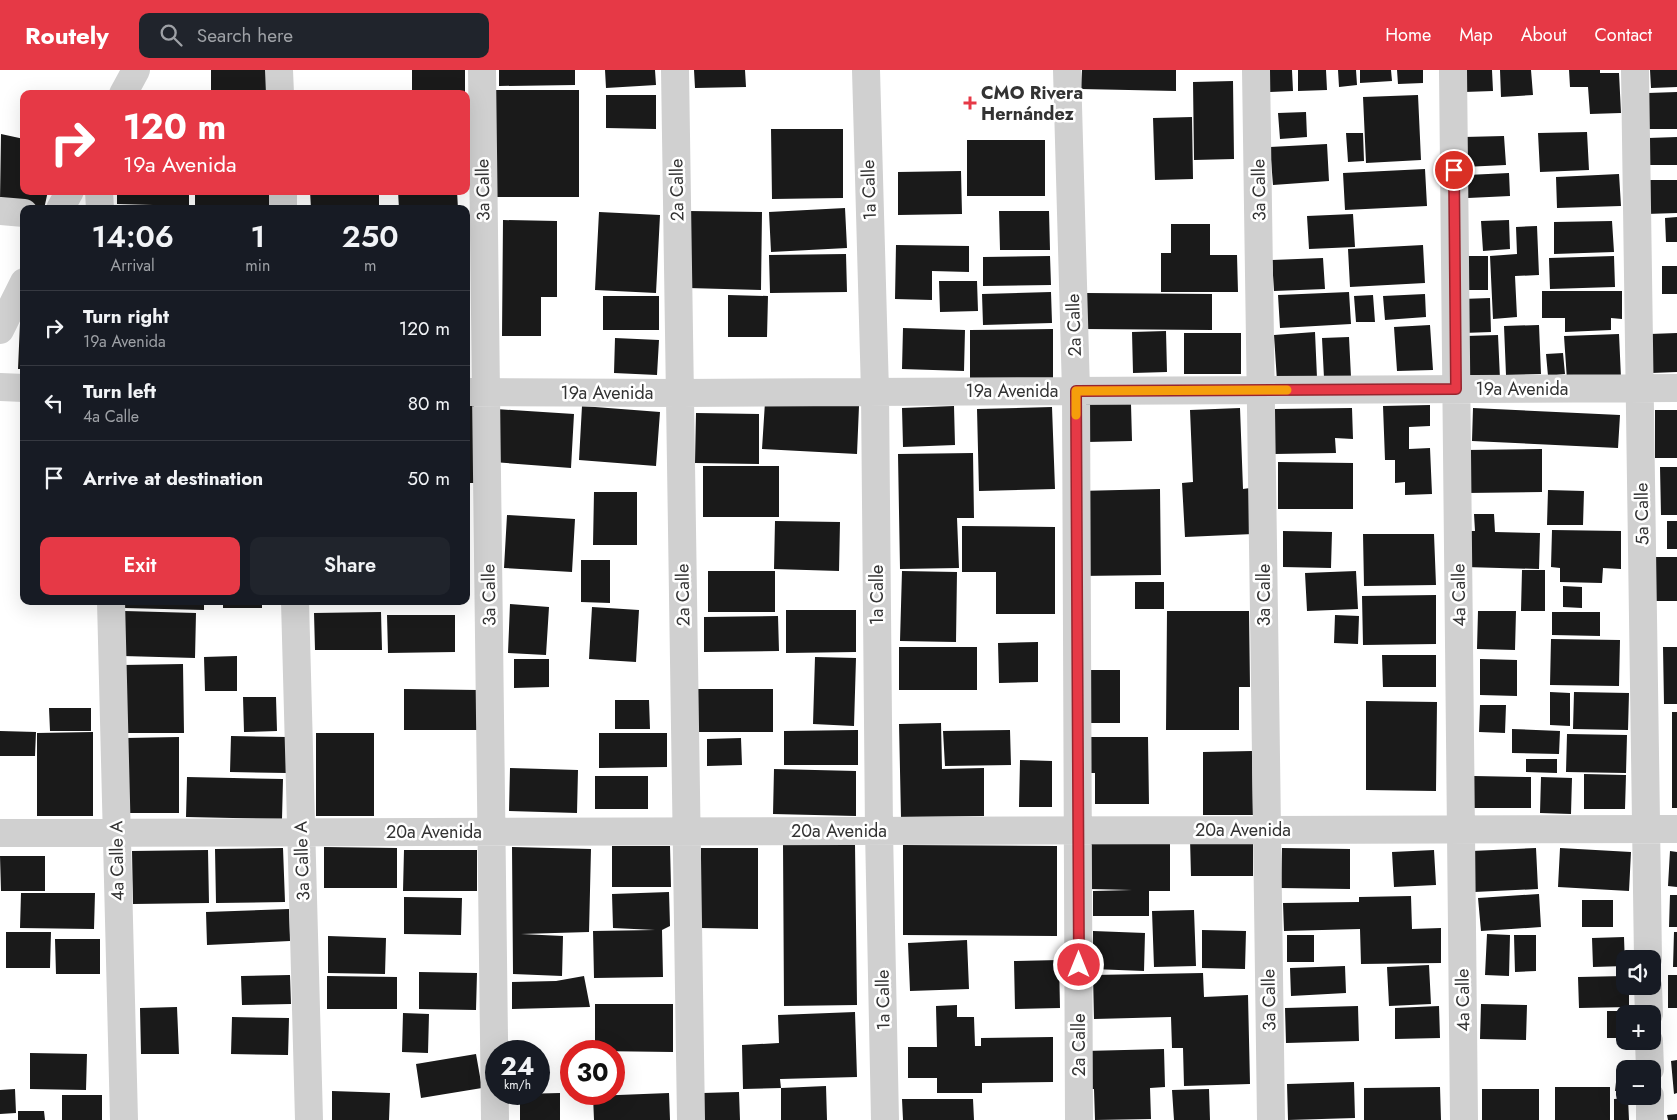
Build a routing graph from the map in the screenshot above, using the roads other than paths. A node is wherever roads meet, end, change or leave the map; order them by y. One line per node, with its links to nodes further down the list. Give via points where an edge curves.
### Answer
1 (136, 70): 10 (street)
2 (280, 70): 11 (street)
3 (482, 70): 23 (street, 3a Calle)
4 (675, 70): 25 (street, 2a Calle)
5 (866, 70): 24 (street, 1a Calle)
6 (1067, 70): 22 (street, 2a Calle)
7 (1256, 70): 21 (street, 3a Calle)
8 (1453, 70): 20 (street, 4a Calle)
9 (1635, 70): 18 (street, 5a Calle)
10 (125, 90)
11 (280, 90)
12 (0, 211): 13 (street)
13 (20, 213)
14 (20, 290): 15 (street)
15 (0, 330)
16 (0, 387): 17 (street)
17 (20, 388)
18 (1640, 388): 19 (street, 19a Avenida); 20 (street, 19a Avenida); 29 (street, 5a Calle)
19 (1677, 388)
20 (1456, 389): 21 (street, 19a Avenida); 28 (street, 4a Calle)
21 (1262, 390): 22 (street, 19a Avenida); 32 (street, 3a Calle)
22 (1076, 391): 24 (street, 19a Avenida); 31 (street, 2a Calle)
23 (476, 392): 25 (street, 19a Avenida); 35 (street, 3a Calle)
24 (875, 392): 25 (street, 19a Avenida); 33 (street, 1a Calle)
25 (680, 393): 36 (street, 2a Calle)
26 (111, 605): 38 (street, 4a Calle A)
27 (295, 605): 34 (street, 3a Calle A)
28 (1461, 829): 29 (street, 20a Avenida); 32 (street, 20a Avenida); 48 (street, 4a Calle)
29 (1646, 829): 30 (street, 20a Avenida); 39 (street, 5a Calle)
30 (1677, 829)
31 (1079, 830): 32 (street, 20a Avenida); 33 (street, 20a Avenida); 46 (street, 2a Calle)
32 (1266, 830): 47 (street, 3a Calle)
33 (879, 831): 36 (street, 20a Avenida); 45 (street, 1a Calle)
34 (301, 832): 35 (street, 20a Avenida); 38 (street, 20a Avenida); 42 (street, 3a Calle A)
35 (492, 832): 36 (street, 20a Avenida); 43 (street, 3a Calle)
36 (687, 832): 44 (street, 2a Calle)
37 (0, 833): 38 (street, 20a Avenida)
38 (116, 833): 41 (street, 4a Calle A)
39 (1648, 950)
40 (1650, 1105): 49 (street)
41 (124, 1120)
42 (309, 1120)
43 (495, 1120)
44 (690, 1120)
45 (885, 1120)
46 (1079, 1120)
47 (1272, 1120)
48 (1464, 1120)
49 (1650, 1120)

